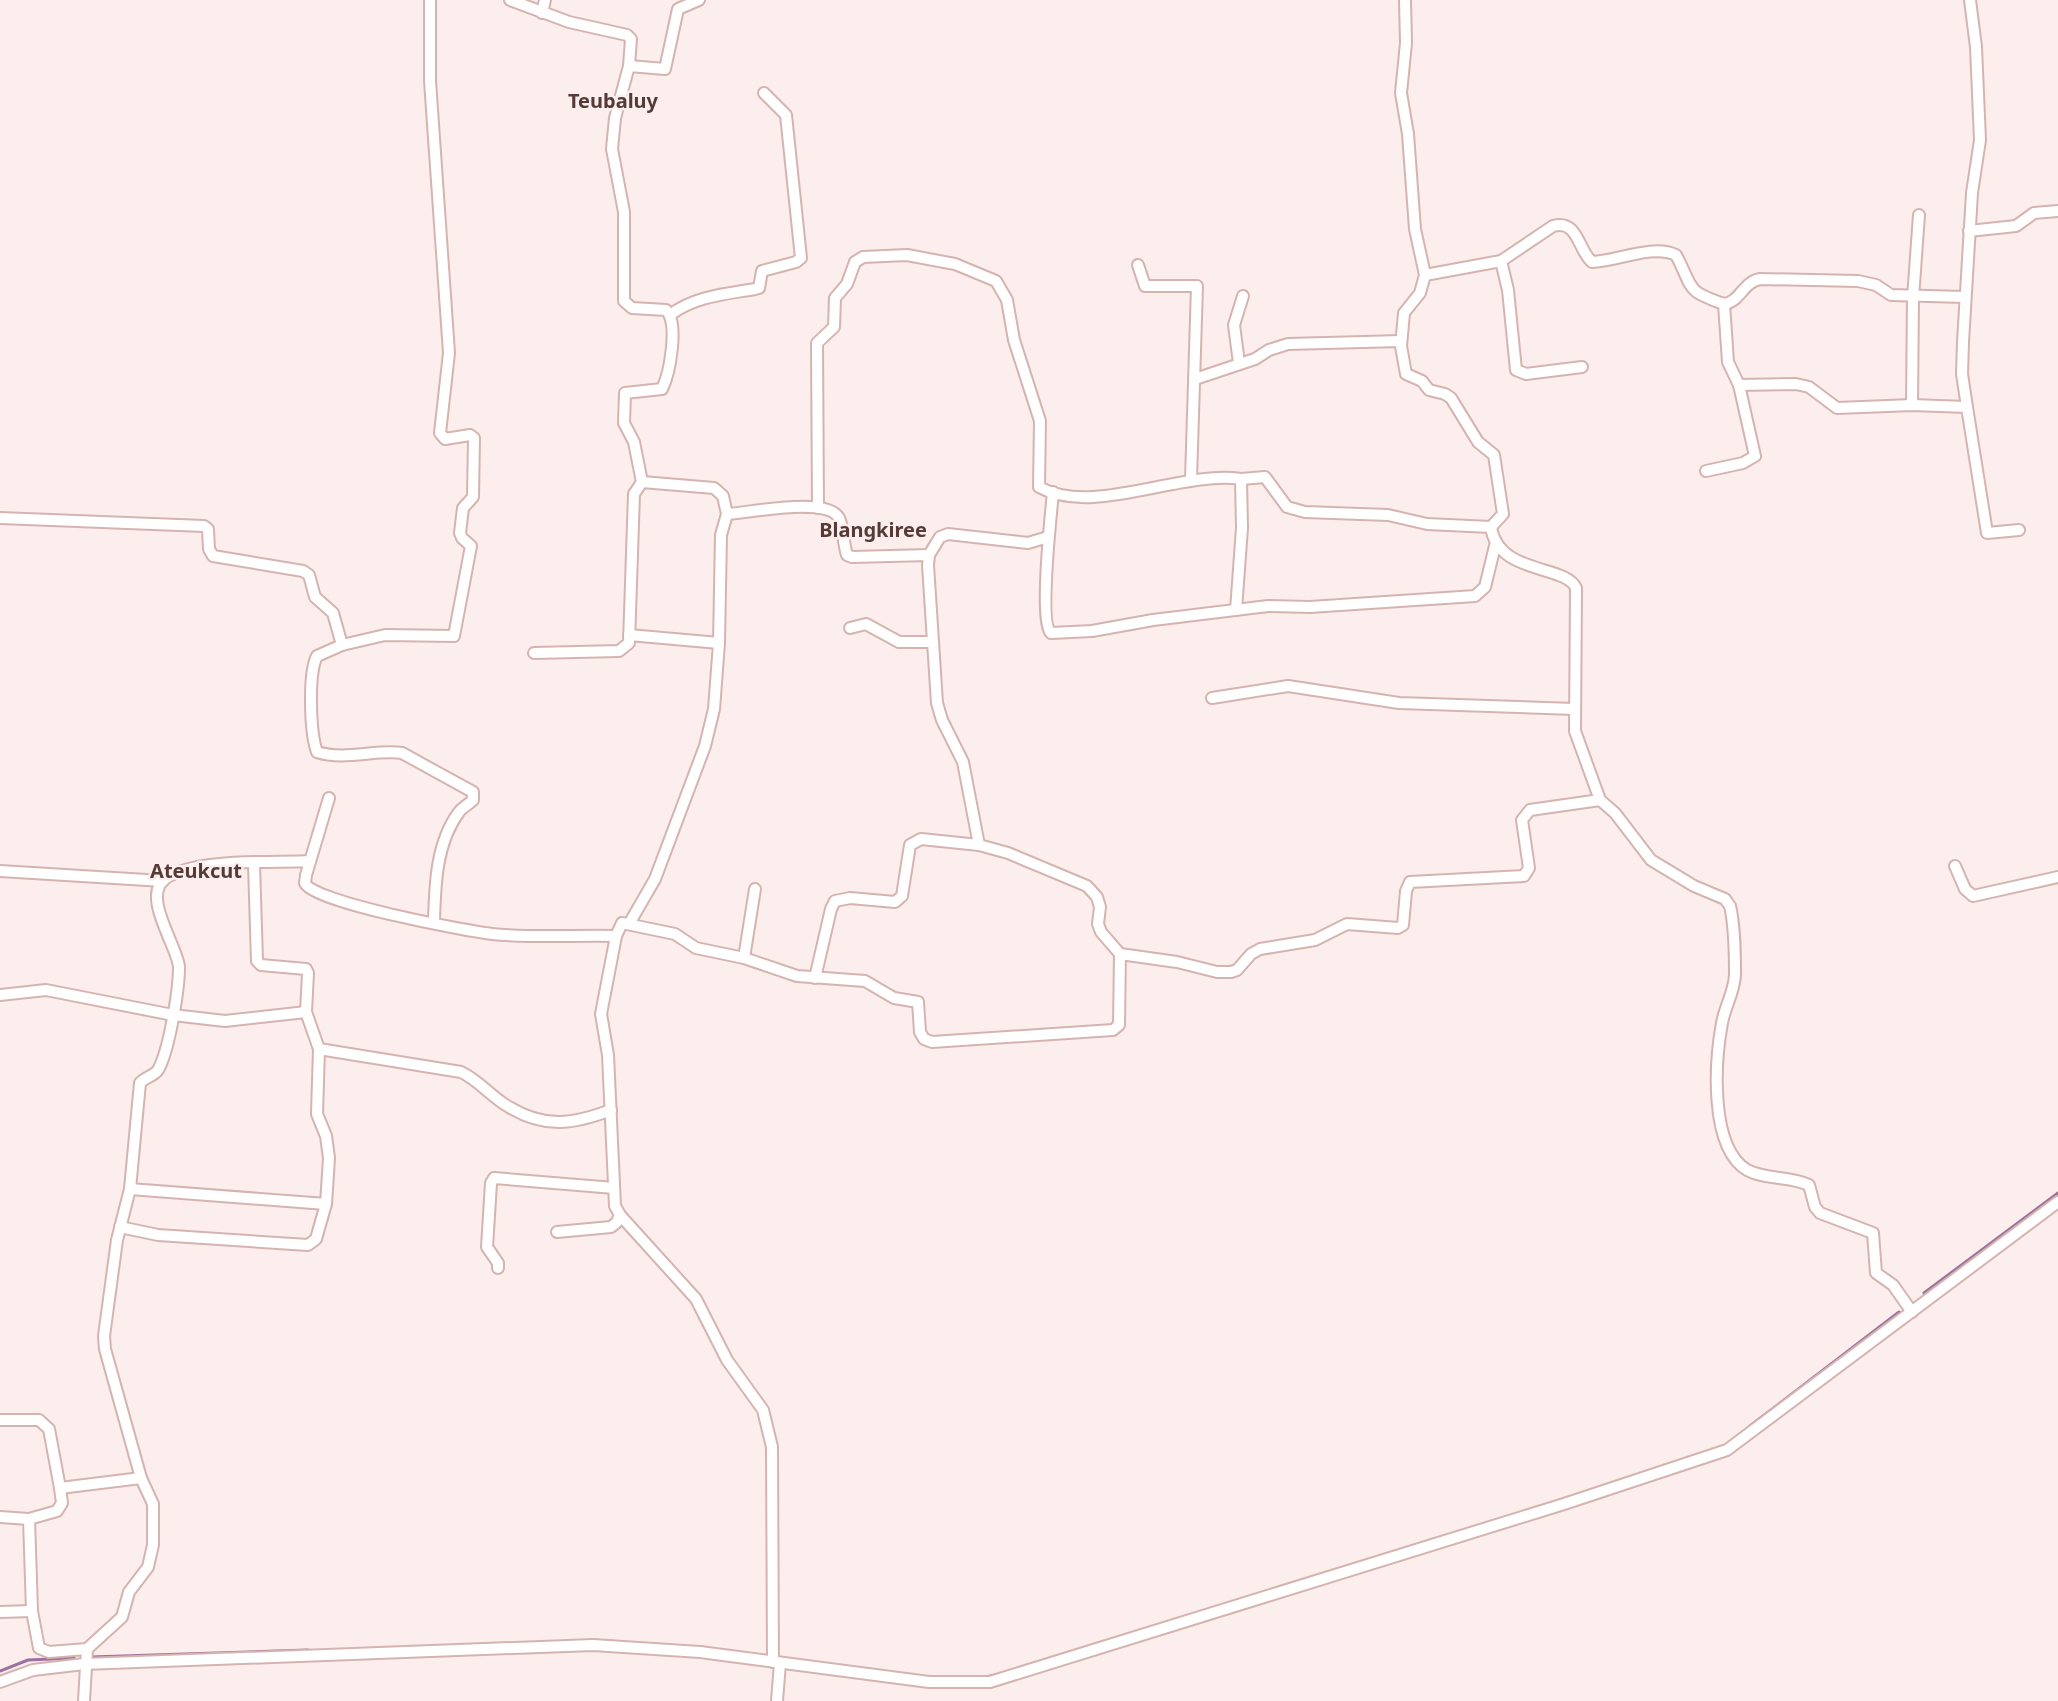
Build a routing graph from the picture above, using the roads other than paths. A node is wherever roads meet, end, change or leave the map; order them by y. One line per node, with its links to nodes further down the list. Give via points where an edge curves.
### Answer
1 (429, 0): 46 (street, via 430,81 449,353 440,432 445,439 470,435 474,438 473,497 463,508 460,532 471,546 454,636 385,635)
2 (510, 0): 7 (street)
3 (545, 0): 7 (street)
4 (699, 0): 8 (street, via 678,9 665,69)
5 (1405, 0): 15 (street, via 1401,93 1415,229)
6 (1970, 0): 12 (street, via 1980,140)
7 (542, 13): 8 (street, via 627,35 631,42)
8 (628, 66): 20 (street, via 612,142 624,212 622,293 629,307 663,309)
9 (764, 93): 20 (street, via 786,115 801,258 762,271 759,288 755,290 704,298)
10 (2058, 211): 12 (street, via 2034,213 2016,226)
11 (1919, 214): 18 (street)
12 (1969, 231): 17 (street)
13 (1501, 261): 15 (street); 19 (street, via 1553,226 1563,224 1571,229 1592,262 1652,252 1676,255 1684,277 1696,292); 23 (street, via 1516,370 1526,374)
14 (1138, 265): 24 (street, via 1145,286 1197,286)
15 (1425, 275): 21 (street, via 1420,293 1404,313)
16 (1243, 296): 22 (street, via 1234,325)
17 (1965, 297): 18 (street); 27 (street, via 1962,374)
18 (1913, 298): 19 (street, via 1891,296 1867,282 1760,279 1750,282 1733,302); 26 (street)
19 (1724, 304): 25 (street, via 1728,362)
20 (670, 315): 31 (street, via 673,339 664,386 659,390 628,391 624,395 624,423 634,442)
21 (1401, 341): 22 (street, via 1288,344); 36 (street, via 1406,374 1422,381 1429,390 1452,398 1478,442 1494,455 1503,514)
22 (1239, 363): 24 (street)
23 (1582, 367)
24 (1195, 379): 29 (street)
25 (1738, 385): 26 (street, via 1796,384 1819,393 1837,408); 28 (street, via 1755,456 1743,463)
26 (1912, 405): 27 (street)
27 (1967, 407): 37 (street, via 1987,533)
28 (1706, 471)
29 (1191, 479): 30 (street); 32 (street, via 1162,488 1097,496)
30 (1240, 479): 36 (street, via 1265,477 1287,507 1305,512 1388,515 1428,524); 41 (street, via 1242,528)
31 (642, 482): 34 (street, via 714,488 723,496); 43 (street, via 634,494)
32 (1053, 492): 33 (street, via 1039,487 1040,421 1014,340 1007,300 996,281 955,264 907,255 863,257 855,262 847,284 835,298 834,327 817,344); 38 (street)
33 (818, 508): 34 (street); 40 (street, via 837,515 847,555)
34 (727, 514): 45 (street, via 721,535)
35 (0, 518): 46 (street, via 204,526 213,556 309,575 315,597 333,613)
36 (1491, 527): 39 (street)
37 (2019, 530)
38 (1048, 537): 40 (street, via 1028,543 948,534 940,537); 41 (street, via 1046,624 1051,633 1092,631)
39 (1496, 542): 41 (street, via 1485,587 1475,596); 49 (street, via 1520,563 1567,579 1576,588)
40 (928, 555): 44 (street)
41 (1236, 610)
42 (850, 628): 44 (street, via 866,624 898,642)
43 (629, 635): 45 (street); 47 (street, via 629,643 619,651)
44 (933, 642): 52 (street, via 937,703 963,762)
45 (719, 643): 61 (street, via 714,710 705,746 655,879)
46 (342, 645): 60 (street, via 317,656 312,666 312,724 317,752 365,756 402,753 474,795 455,818 436,869)
47 (534, 653)
48 (1212, 699): 49 (street, via 1288,686 1399,703)
49 (1574, 709): 51 (street, via 1579,744)
50 (328, 798): 53 (street)
51 (1600, 800): 63 (street, via 1525,813 1522,820 1529,868 1526,875 1410,882 1403,925 1398,928 1347,924 1315,940 1260,949 1231,972); 79 (street, via 1616,813 1651,860 1725,899 1730,906 1735,975 1722,1022 1718,1069 1721,1124 1727,1148 1749,1170 1809,1185 1820,1213 1873,1233 1876,1273 1893,1285)
52 (978, 845): 63 (street, via 1008,853 1093,890 1100,908 1101,932); 65 (street, via 921,839 910,845 902,896 895,902 850,898 835,901)
53 (310, 861): 54 (street); 60 (street, via 305,883 310,890 356,907)
54 (254, 864): 58 (street, via 195,867); 67 (street, via 257,961 261,965 306,969)
55 (1955, 866): 57 (street, via 1965,889 1973,896)
56 (0, 871): 58 (street)
57 (2058, 877)
58 (163, 881): 68 (street, via 158,905 179,964)
59 (755, 889): 64 (street)
60 (434, 921): 62 (street, via 493,934)
61 (629, 924): 62 (street, via 622,922); 64 (street, via 675,934 696,948)
62 (616, 936): 70 (street, via 601,1014)
63 (1120, 954): 65 (street, via 1116,1028 949,1043 924,1040 918,1002 894,998 854,978)
64 (744, 958): 65 (street)
65 (815, 978)
66 (0, 995): 68 (street, via 46,990)
67 (306, 1012): 68 (street, via 225,1021); 69 (street)
68 (174, 1015): 72 (street, via 157,1072 140,1083)
69 (319, 1049): 70 (street, via 460,1072 509,1108 550,1122 578,1121); 74 (street, via 316,1114 326,1136 329,1158)
70 (611, 1110): 71 (street)
71 (614, 1188): 75 (street); 78 (street, via 495,1178 491,1183 487,1242)
72 (130, 1189): 74 (street); 77 (street)
73 (2058, 1202): 79 (street)
74 (326, 1204): 77 (street, via 315,1239 308,1245)
75 (620, 1215): 76 (street, via 611,1227); 88 (street, via 696,1299 727,1360 763,1410 772,1447)
76 (556, 1232)
77 (118, 1233): 81 (street, via 105,1349)
78 (498, 1268)
79 (1912, 1312): 88 (street, via 1727,1450 1008,1677 990,1682 929,1682)
80 (0, 1420): 82 (street, via 44,1423 49,1429)
81 (141, 1478): 82 (street); 87 (street, via 153,1504 148,1568 129,1592 122,1617)
82 (60, 1488): 84 (street, via 62,1503 57,1511)
83 (0, 1517): 84 (street)
84 (29, 1518): 85 (street)
85 (32, 1611): 86 (street); 87 (street, via 40,1650)
86 (0, 1612)
87 (85, 1657): 88 (street, via 593,1645 664,1648); 89 (street); 90 (street)
88 (777, 1662): 91 (street)
89 (0, 1682)
90 (84, 1701)
91 (777, 1701)

